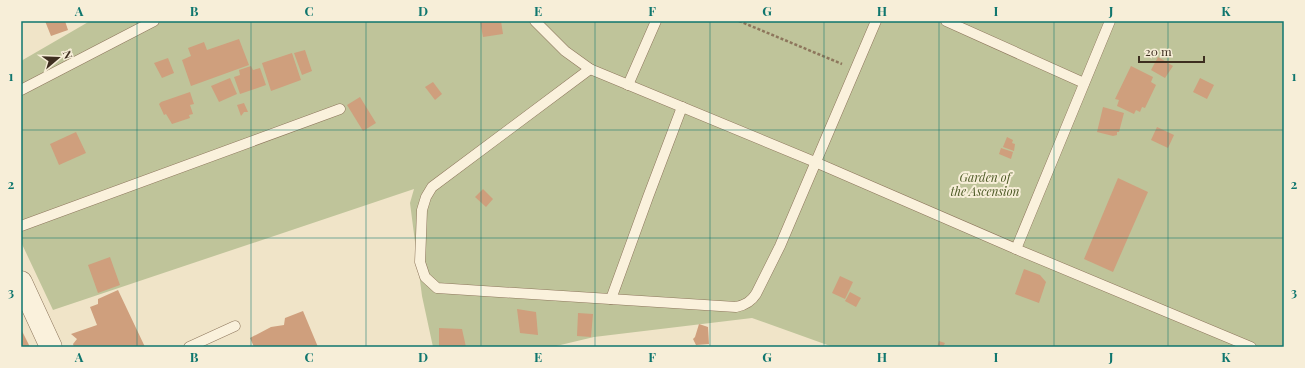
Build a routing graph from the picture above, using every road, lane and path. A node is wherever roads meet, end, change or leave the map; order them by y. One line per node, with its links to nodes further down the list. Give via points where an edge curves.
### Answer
1 (154, 21): 12 (lane)
2 (536, 21): 8 (lane, via 565,51)
3 (656, 21): 11 (lane)
4 (739, 21): 9 (path)
5 (876, 21): 9 (lane)
6 (946, 21): 10 (lane)
7 (1110, 21): 10 (lane)
8 (590, 69): 11 (lane); 19 (lane, via 432,187 422,210 420,262 425,277 437,288)
9 (854, 70): 15 (lane)
10 (1084, 83): 17 (lane)
11 (628, 85): 13 (lane)
12 (21, 90)
13 (682, 107): 15 (lane); 19 (lane)
14 (340, 109): 16 (lane)
15 (815, 162): 17 (lane); 19 (lane, via 763,282 747,304 736,307)
16 (21, 226)
17 (1016, 249): 23 (lane)
18 (21, 282): 21 (street)
19 (611, 299)
20 (236, 326): 22 (lane)
21 (51, 347)
22 (188, 347)
23 (1251, 347)

